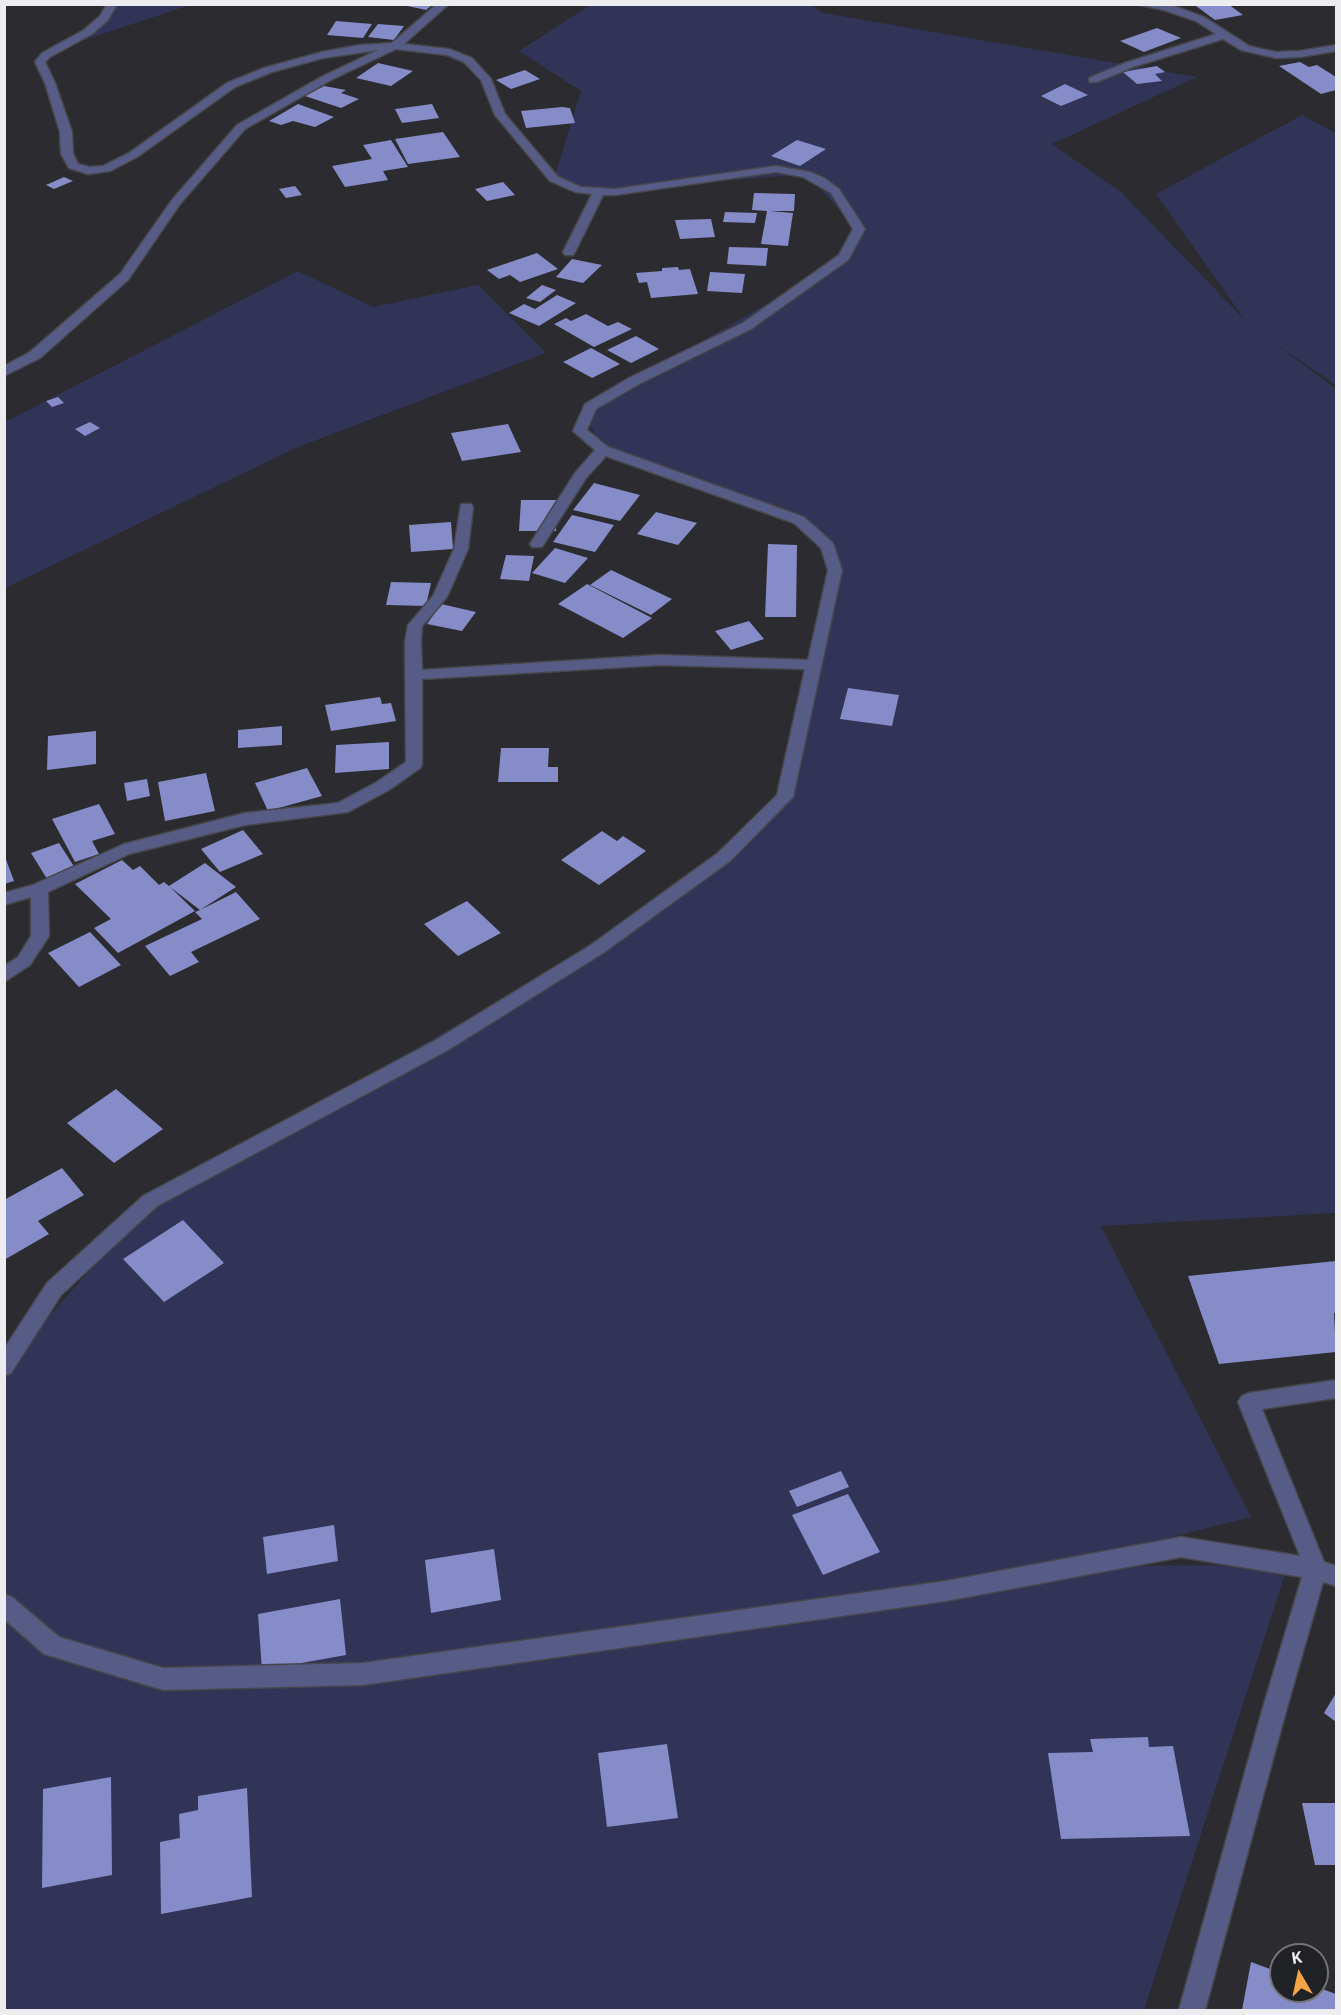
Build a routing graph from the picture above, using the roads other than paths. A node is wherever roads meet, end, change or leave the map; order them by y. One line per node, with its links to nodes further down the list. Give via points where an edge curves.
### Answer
1 (112, 4): 5 (street, via 104,18 88,32 40,62 66,132 67,154 73,166 88,171 106,169 133,155 231,85 322,55)
2 (444, 4): 5 (street)
3 (1141, 4): 4 (street, via 1179,11)
4 (1224, 35): 6 (street, via 1245,48 1276,55); 7 (street)
5 (394, 46): 8 (street, via 449,52 468,60 486,80 500,115 554,179 579,190); 10 (street, via 327,78 242,127 176,202 124,277 35,355)
6 (1336, 48)
7 (1093, 80)
8 (599, 191): 9 (street); 11 (street, via 776,170 806,174 836,191 859,229 844,257 747,326 590,407 580,431)
9 (570, 252)
10 (4, 372)
11 (603, 450): 13 (street, via 580,476); 14 (street, via 799,520 828,546 835,570)
12 (466, 507): 15 (street, via 461,549 440,597 415,625)
13 (537, 544)
14 (814, 665): 15 (street, via 660,660); 19 (street, via 785,796 724,857 597,950 442,1045 150,1201 54,1289)
15 (415, 675): 16 (street, via 414,764 383,786 342,808 245,819 123,850)
16 (39, 890): 17 (street); 18 (street, via 40,936 24,961)
17 (4, 899)
18 (4, 976)
19 (4, 1367)
20 (1336, 1389): 21 (street, via 1250,1402)
21 (1326, 1572): 22 (street, via 1181,1547 946,1591 363,1674 163,1679 52,1646); 23 (street, via 1274,1711)
22 (4, 1604)
23 (1192, 2010)

